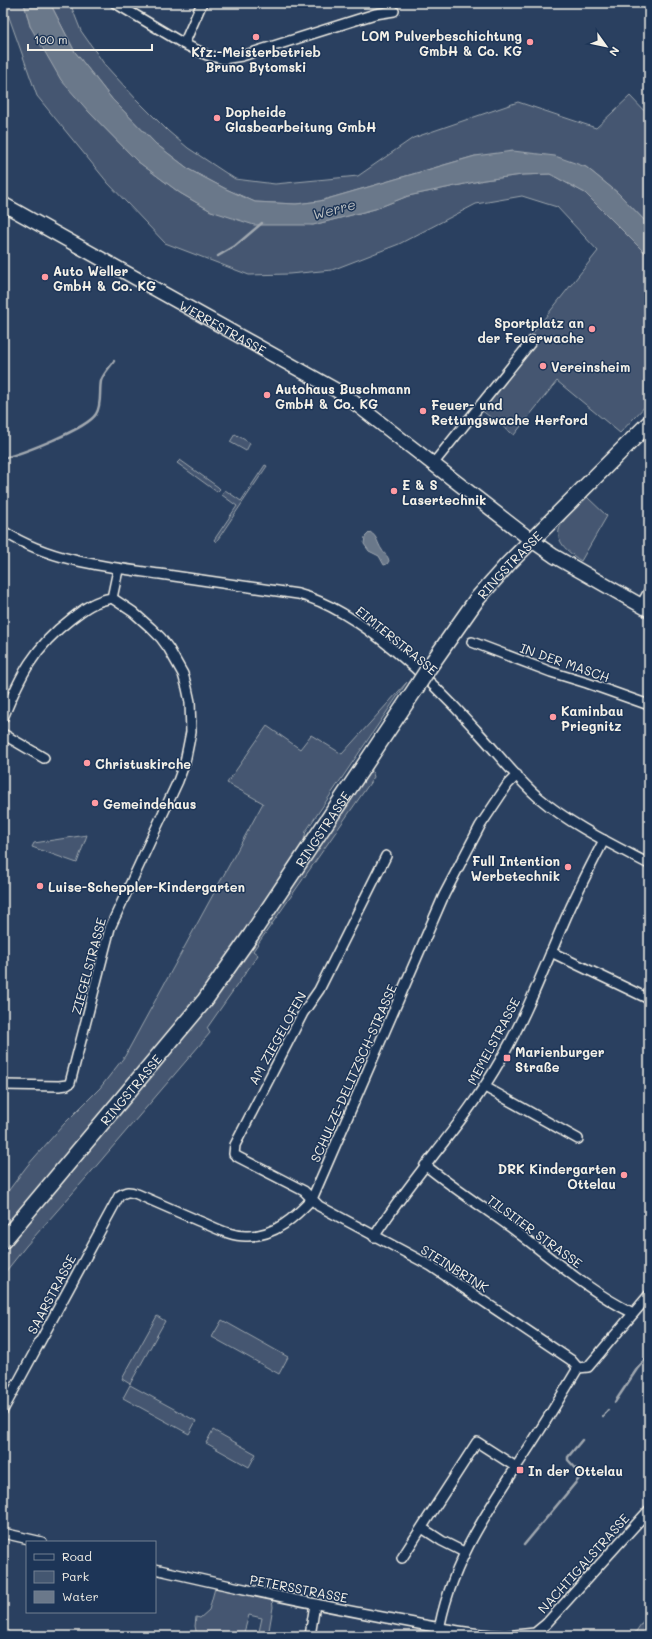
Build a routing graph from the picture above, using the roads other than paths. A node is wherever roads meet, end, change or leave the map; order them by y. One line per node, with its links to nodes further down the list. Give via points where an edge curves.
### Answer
1 (115, 3): 4 (street)
2 (202, 3): 4 (street)
3 (394, 11): 4 (street, via 375,14 242,56 223,58 207,55)
4 (184, 44)
5 (3, 204): 8 (main road, WERRESTRASSE, via 344,394)
6 (532, 341): 8 (street)
7 (649, 424): 10 (main road, RINGSTRASSE)
8 (433, 464): 10 (main road, WERRESTRASSE)
9 (3, 531): 11 (street, EIMTERSTRASSE, via 52,554)
10 (531, 540): 14 (main road, WERRESTRASSE); 33 (main road, RINGSTRASSE, bridge, via 478,599 430,666 205,1000)
11 (118, 570): 13 (street); 20 (street, EIMTERSTRASSE, via 298,594 322,602 372,634 411,666 457,709)
12 (649, 591): 14 (street, WERRESTRASSE)
13 (112, 598): 17 (street, via 99,600 50,636 29,662); 26 (street, ZIEGELSTRASSE, via 133,612 162,638 177,662 190,702 189,748 178,781 110,928 70,1083 59,1086)
14 (645, 608)
15 (472, 642): 16 (street, IN DER MASCH)
16 (649, 705)
17 (3, 718)
18 (3, 734): 19 (street)
19 (44, 758)
20 (517, 775): 21 (street, EIMTERSTRASSE, via 537,796 558,812); 31 (street, SCHULZE-DELITZSCH-STRASSE, via 480,826 444,895)
21 (604, 840): 23 (street, EIMTERSTRASSE); 24 (street, MEMELSTRASSE)
22 (386, 856): 31 (street, AM ZIEGELOFEN, via 319,990 303,1013 234,1150 238,1157 304,1191)
23 (649, 864)
24 (551, 952): 25 (street); 27 (street, MEMELSTRASSE, via 514,1036)
25 (649, 999)
26 (3, 1085)
27 (485, 1087): 28 (street); 29 (street, MEMELSTRASSE)
28 (578, 1139)
29 (425, 1165): 32 (street, MEMELSTRASSE); 35 (street, TILSITER STRASSE, via 561,1267)
30 (124, 1192): 31 (street, SCHULZE-DELITZSCH-STRASSE, via 137,1194 223,1231 248,1236 286,1224); 37 (street, SAARSTRASSE, via 119,1196)
31 (312, 1198): 32 (street, STEINBRINK, via 319,1206)
32 (374, 1237): 36 (street, STEINBRINK, via 431,1266 571,1360)
33 (3, 1241)
34 (649, 1295): 35 (street)
35 (633, 1313): 36 (street, via 588,1367)
36 (578, 1368): 38 (street)
37 (3, 1410)
38 (516, 1467): 40 (street, via 477,1442); 43 (street)
39 (649, 1510): 48 (street, NACHTIGALSTRASSE, via 558,1612)
40 (422, 1528): 43 (street); 44 (street)
41 (3, 1533): 42 (street)
42 (38, 1541)
43 (464, 1552): 47 (street, via 451,1584)
44 (402, 1558)
45 (156, 1569): 46 (street, PETERSSTRASSE)
46 (315, 1604): 47 (street, PETERSSTRASSE); 49 (street)
47 (439, 1632): 50 (street, NACHTIGALSTRASSE)
48 (535, 1634): 50 (street, NACHTIGALSTRASSE)
49 (310, 1636)
50 (505, 1636)

